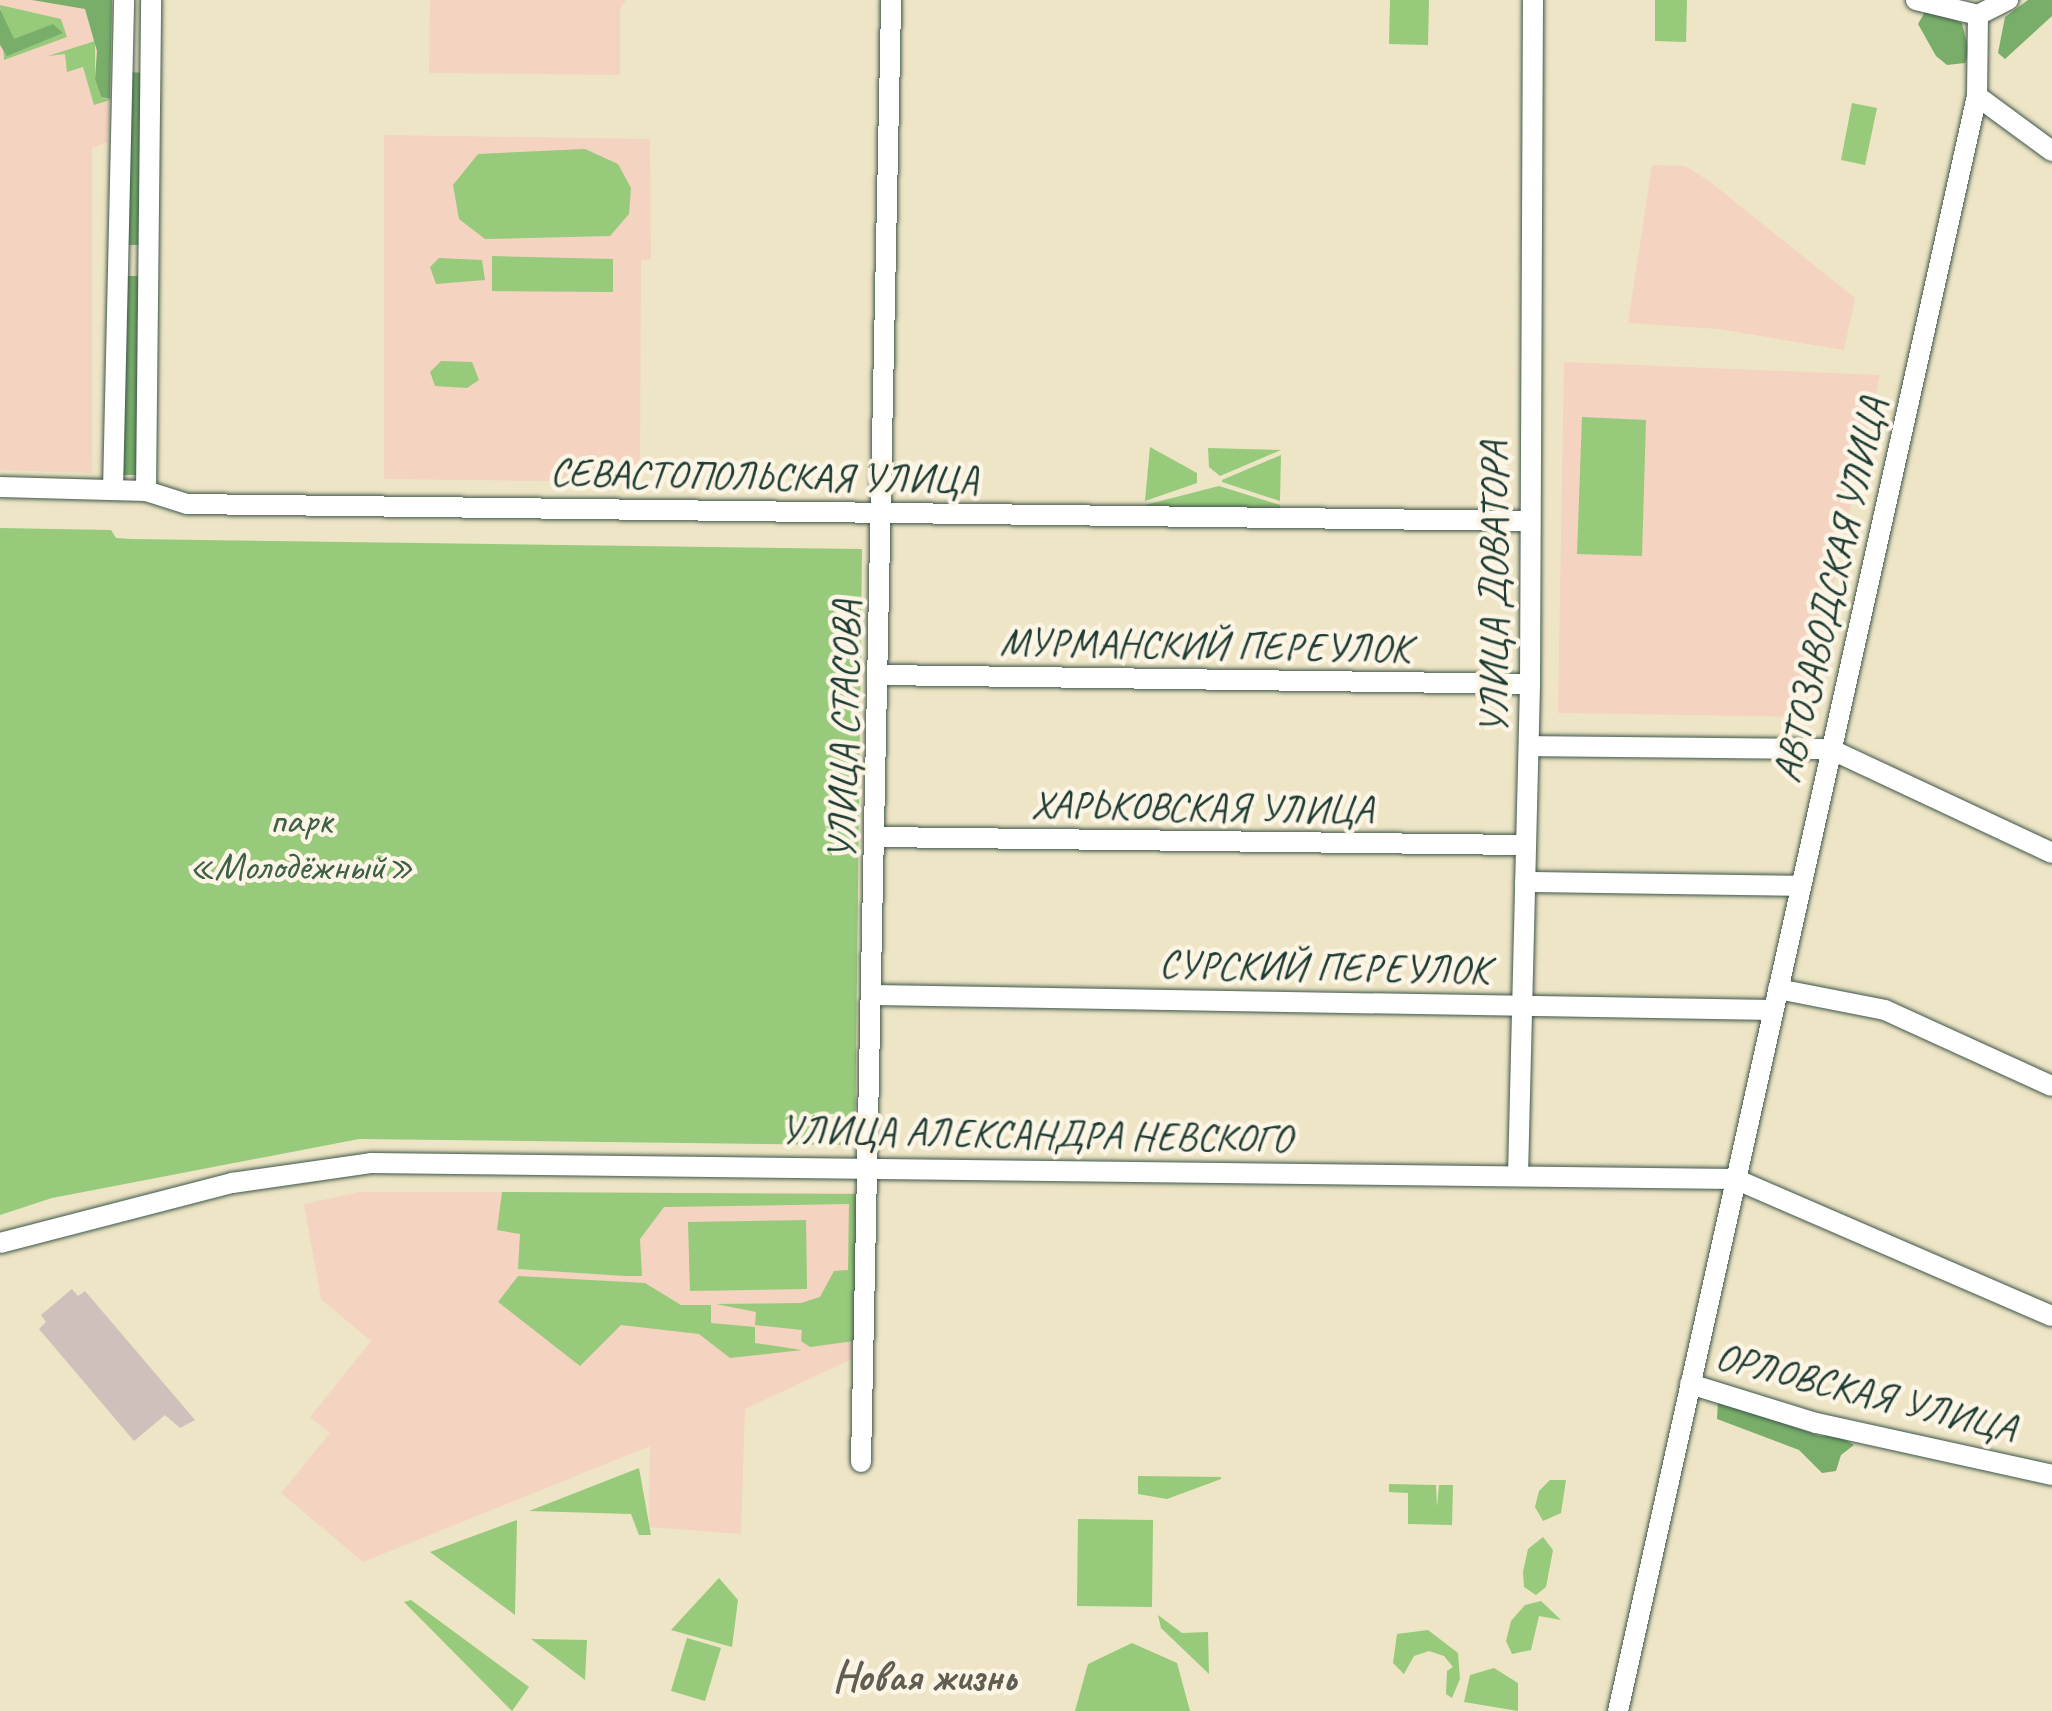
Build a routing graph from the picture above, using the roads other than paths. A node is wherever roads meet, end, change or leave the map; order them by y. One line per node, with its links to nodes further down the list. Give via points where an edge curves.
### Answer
1 (124, 0): 11 (street)
2 (151, 0): 12 (street)
3 (891, 0): 13 (street, УЛИЦА СТАСОВА)
4 (1533, 0): 14 (street, УЛИЦА ДОВАТОРА)
5 (1916, 0): 7 (street)
6 (2008, 0): 7 (street)
7 (1978, 15): 8 (street, АВТОЗАВОДСКАЯ УЛИЦА)
8 (1977, 96): 9 (street); 18 (street, АВТОЗАВОДСКАЯ УЛИЦА)
9 (2052, 152)
10 (0, 488): 11 (street, СЕВАСТОПОЛЬСКАЯ УЛИЦА)
11 (113, 490): 12 (street, СЕВАСТОПОЛЬСКАЯ УЛИЦА)
12 (146, 491): 13 (street, СЕВАСТОПОЛЬСКАЯ УЛИЦА, via 187,504)
13 (882, 512): 14 (street, СЕВАСТОПОЛЬСКАЯ УЛИЦА); 15 (street, УЛИЦА СТАСОВА)
14 (1530, 521): 16 (street, УЛИЦА ДОВАТОРА)
15 (880, 675): 16 (street, МУРМАНСКИЙ ПЕРЕУЛОК); 19 (street, УЛИЦА СТАСОВА)
16 (1530, 684): 17 (street, УЛИЦА ДОВАТОРА)
17 (1528, 746): 18 (street); 20 (street, УЛИЦА ДОВАТОРА)
18 (1830, 748): 21 (street); 23 (street, АВТОЗАВОДСКАЯ УЛИЦА)
19 (877, 837): 20 (street, ХАРЬКОВСКАЯ УЛИЦА); 25 (street, УЛИЦА СТАСОВА)
20 (1526, 845): 22 (street, УЛИЦА ДОВАТОРА)
21 (2052, 853)
22 (1525, 882): 23 (street); 26 (street, УЛИЦА ДОВАТОРА)
23 (1800, 886): 24 (street, АВТОЗАВОДСКАЯ УЛИЦА)
24 (1778, 988): 27 (street, АВТОЗАВОДСКАЯ УЛИЦА); 28 (street, via 1885,1010)
25 (874, 995): 26 (street, СУРСКИЙ ПЕРЕУЛОК); 29 (street, УЛИЦА СТАСОВА)
26 (1521, 1006): 27 (street, СУРСКИЙ ПЕРЕУЛОК); 30 (street, УЛИЦА ДОВАТОРА)
27 (1773, 1010): 31 (street, АВТОЗАВОДСКАЯ УЛИЦА)
28 (2052, 1086)
29 (871, 1166): 30 (street, УЛИЦА АЛЕКСАНДРА НЕВСКОГО); 32 (street, УЛИЦА АЛЕКСАНДРА НЕВСКОГО, via 343,1164 232,1182); 35 (street, УЛИЦА СТАСОВА)
30 (1518, 1176): 31 (street, УЛИЦА АЛЕКСАНДРА НЕВСКОГО)
31 (1735, 1179): 33 (street, УЛИЦА АЛЕКСАНДРА НЕВСКОГО); 34 (street, ОРЛОВСКАЯ УЛИЦА)
32 (0, 1243)
33 (2052, 1316)
34 (1690, 1384): 36 (street, ОРЛОВСКАЯ УЛИЦА, via 1816,1423); 37 (street)
35 (861, 1462)
36 (2052, 1475)
37 (1618, 1711)

